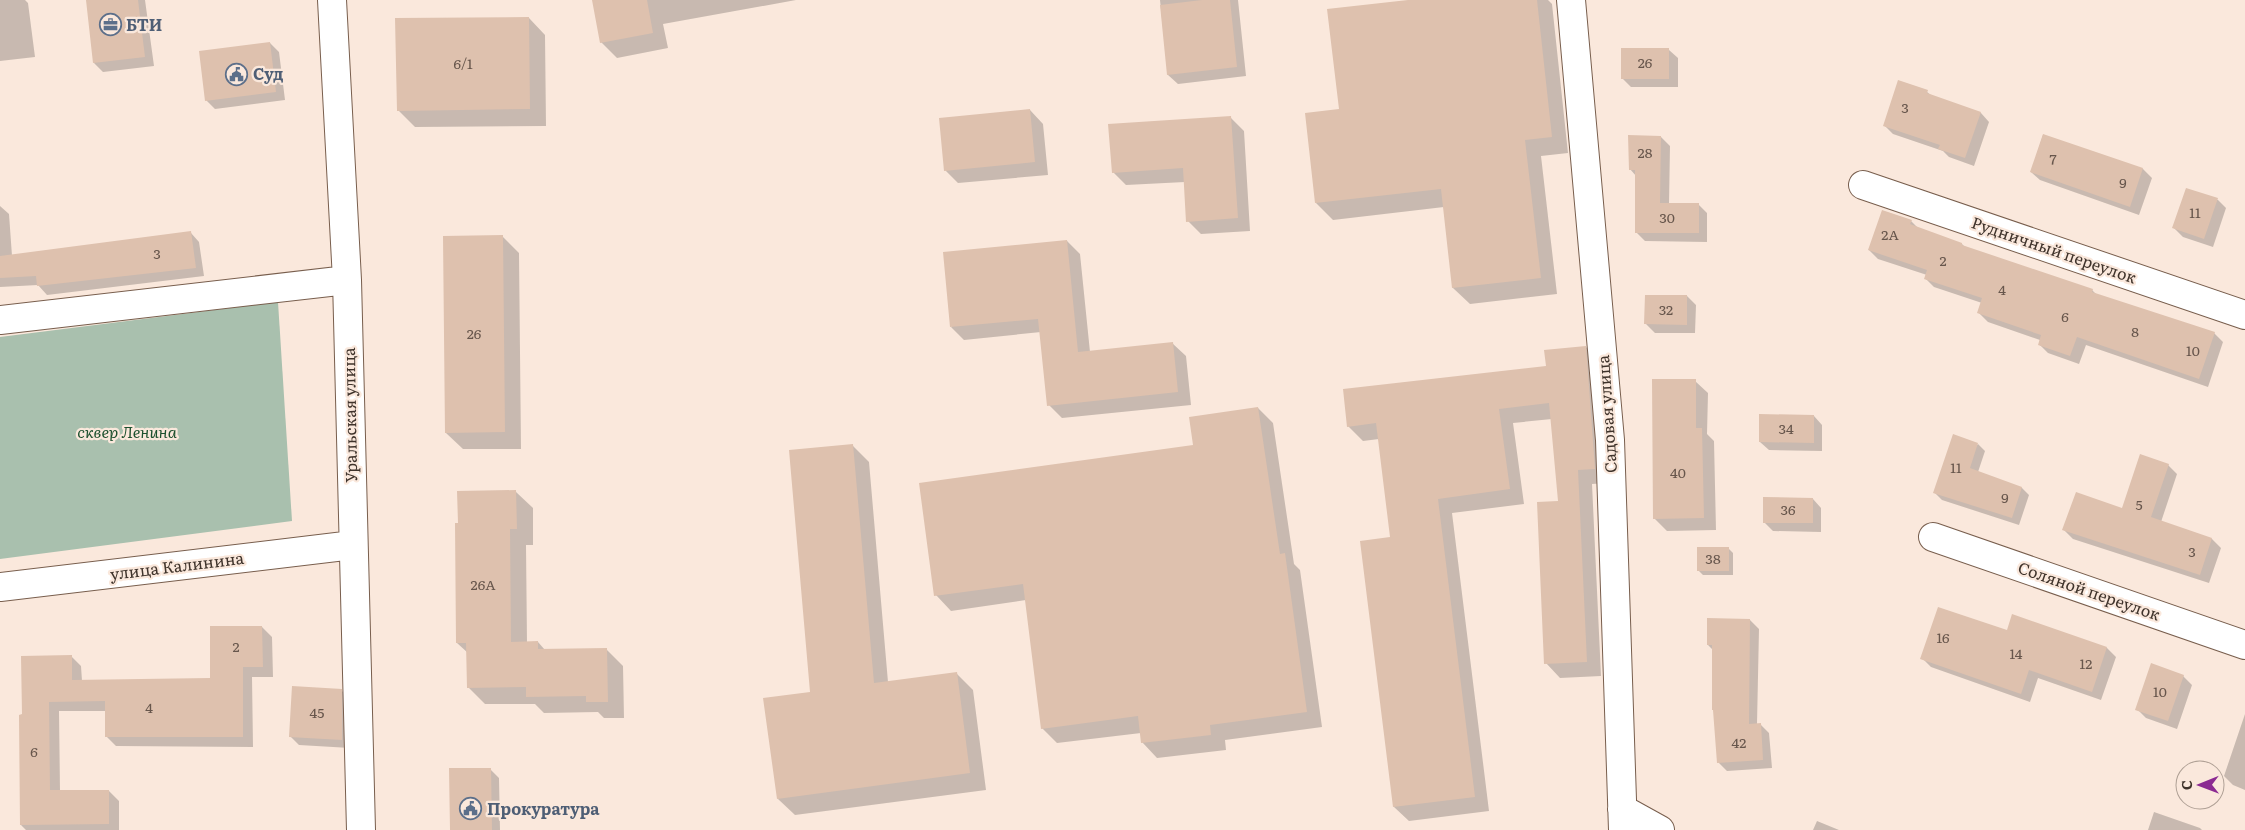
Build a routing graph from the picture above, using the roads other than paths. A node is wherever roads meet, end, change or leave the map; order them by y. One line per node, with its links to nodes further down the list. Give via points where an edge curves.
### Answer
1 (332, 0): 4 (street, Уральская улица)
2 (1571, 0): 11 (street, Садовая улица, via 1610,440)
3 (1863, 185): 5 (street, Рудничный переулок)
4 (347, 280): 6 (street); 8 (street, Уральская улица)
5 (2245, 315)
6 (0, 320)
7 (1933, 537): 10 (street, Соляной переулок)
8 (353, 545): 9 (street, улица Калинина); 12 (street, Уральская улица)
9 (0, 587)
10 (2245, 646)
11 (1623, 819): 13 (street)
12 (361, 830)
13 (1660, 830)

